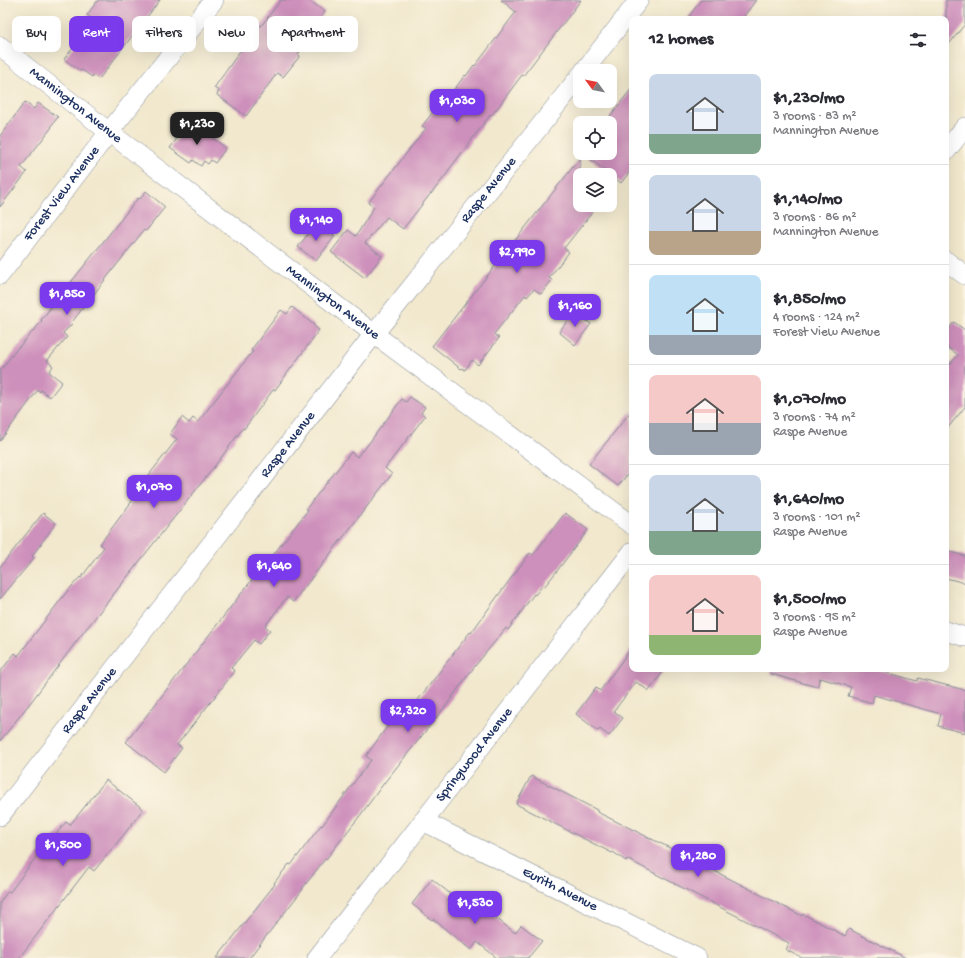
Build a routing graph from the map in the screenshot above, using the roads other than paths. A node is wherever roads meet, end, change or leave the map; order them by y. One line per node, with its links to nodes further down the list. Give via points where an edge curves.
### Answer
1 (214, 0): 7 (street, Forest View Avenue)
2 (639, 0): 4 (street)
3 (0, 46): 7 (street, Mannington Avenue)
4 (589, 64)
5 (573, 85): 12 (street, Raspe Avenue)
6 (965, 127): 8 (street)
7 (109, 132): 10 (street, Forest View Avenue); 12 (street, Mannington Avenue)
8 (949, 147)
9 (949, 263): 11 (street)
10 (0, 275)
11 (965, 275)
12 (374, 334): 13 (street, Mannington Avenue); 17 (street, Raspe Avenue)
13 (629, 523)
14 (629, 556): 18 (street, Springwood Avenue)
15 (949, 632): 16 (street)
16 (965, 637)
17 (0, 816)
18 (423, 821): 19 (street, Springwood Avenue); 20 (street, Eurith Avenue)
19 (317, 958)
20 (697, 958)

